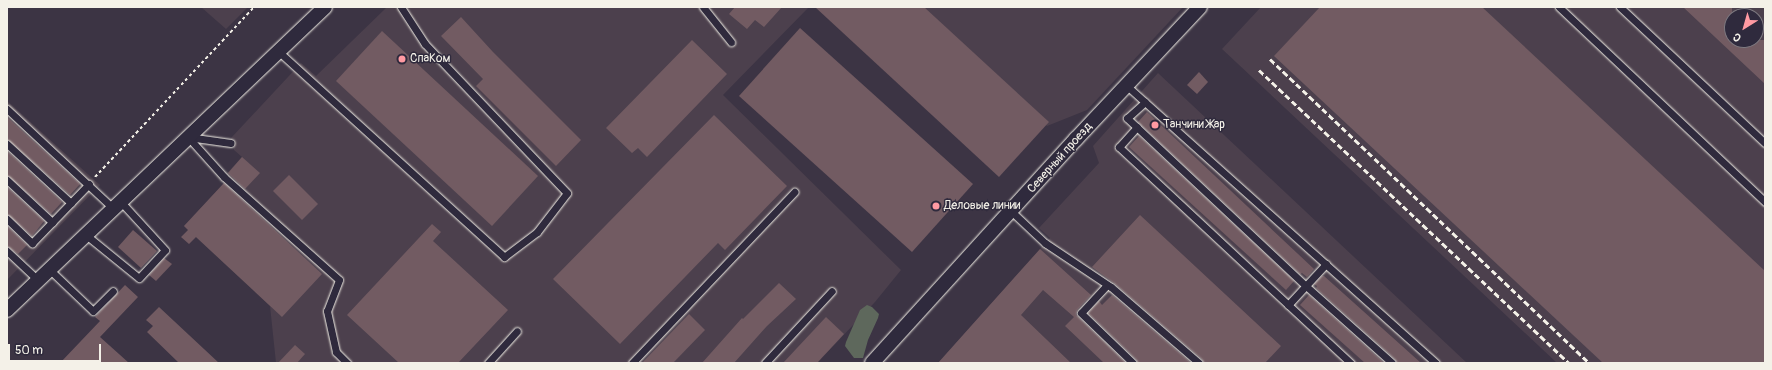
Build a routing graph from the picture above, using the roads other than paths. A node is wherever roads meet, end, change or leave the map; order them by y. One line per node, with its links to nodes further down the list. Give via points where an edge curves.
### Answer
1 (325, 7): 8 (street)
2 (401, 7): 8 (lane, via 425,44 567,193 537,232 504,257)
3 (703, 7): 7 (lane)
4 (1200, 7): 9 (street, Северный проезд)
5 (1559, 7): 20 (lane)
6 (1620, 7): 15 (lane)
7 (731, 42)
8 (278, 51): 13 (street)
9 (1127, 86): 10 (lane); 23 (street, Северный проезд)
10 (1145, 102): 12 (lane, via 1127,118); 28 (lane)
11 (7, 109): 18 (lane)
12 (1137, 127): 32 (lane); 35 (lane, via 1119,147)
13 (188, 137): 14 (lane); 22 (street); 39 (lane, via 224,177 339,280 327,311 336,352)
14 (231, 143)
15 (1765, 143)
16 (7, 144): 21 (lane)
17 (7, 180): 25 (lane)
18 (91, 182): 21 (lane); 22 (lane)
19 (794, 192): 41 (lane)
20 (1765, 202)
21 (71, 203): 25 (lane)
22 (117, 206): 26 (street); 26 (lane, via 165,250 139,278)
23 (1011, 211): 31 (lane, via 1045,243); 38 (street, Северный проезд)
24 (7, 218): 25 (lane, via 32,242)
25 (52, 222)
26 (86, 235): 29 (street)
27 (7, 251): 30 (lane)
28 (1326, 264): 32 (lane); 47 (lane)
29 (50, 270): 30 (street); 33 (lane, via 93,312)
30 (39, 281): 36 (street)
31 (1108, 285): 43 (lane, via 1081,313); 44 (lane)
32 (1306, 286): 35 (lane); 46 (lane)
33 (113, 290)
34 (832, 291): 42 (lane)
35 (1288, 305): 45 (lane)
36 (7, 310)
37 (517, 331): 40 (lane)
38 (878, 361)
39 (347, 363)
40 (488, 363)
41 (632, 363)
42 (765, 363)
43 (1133, 363)
44 (1198, 363)
45 (1352, 363)
46 (1392, 363)
47 (1436, 363)

